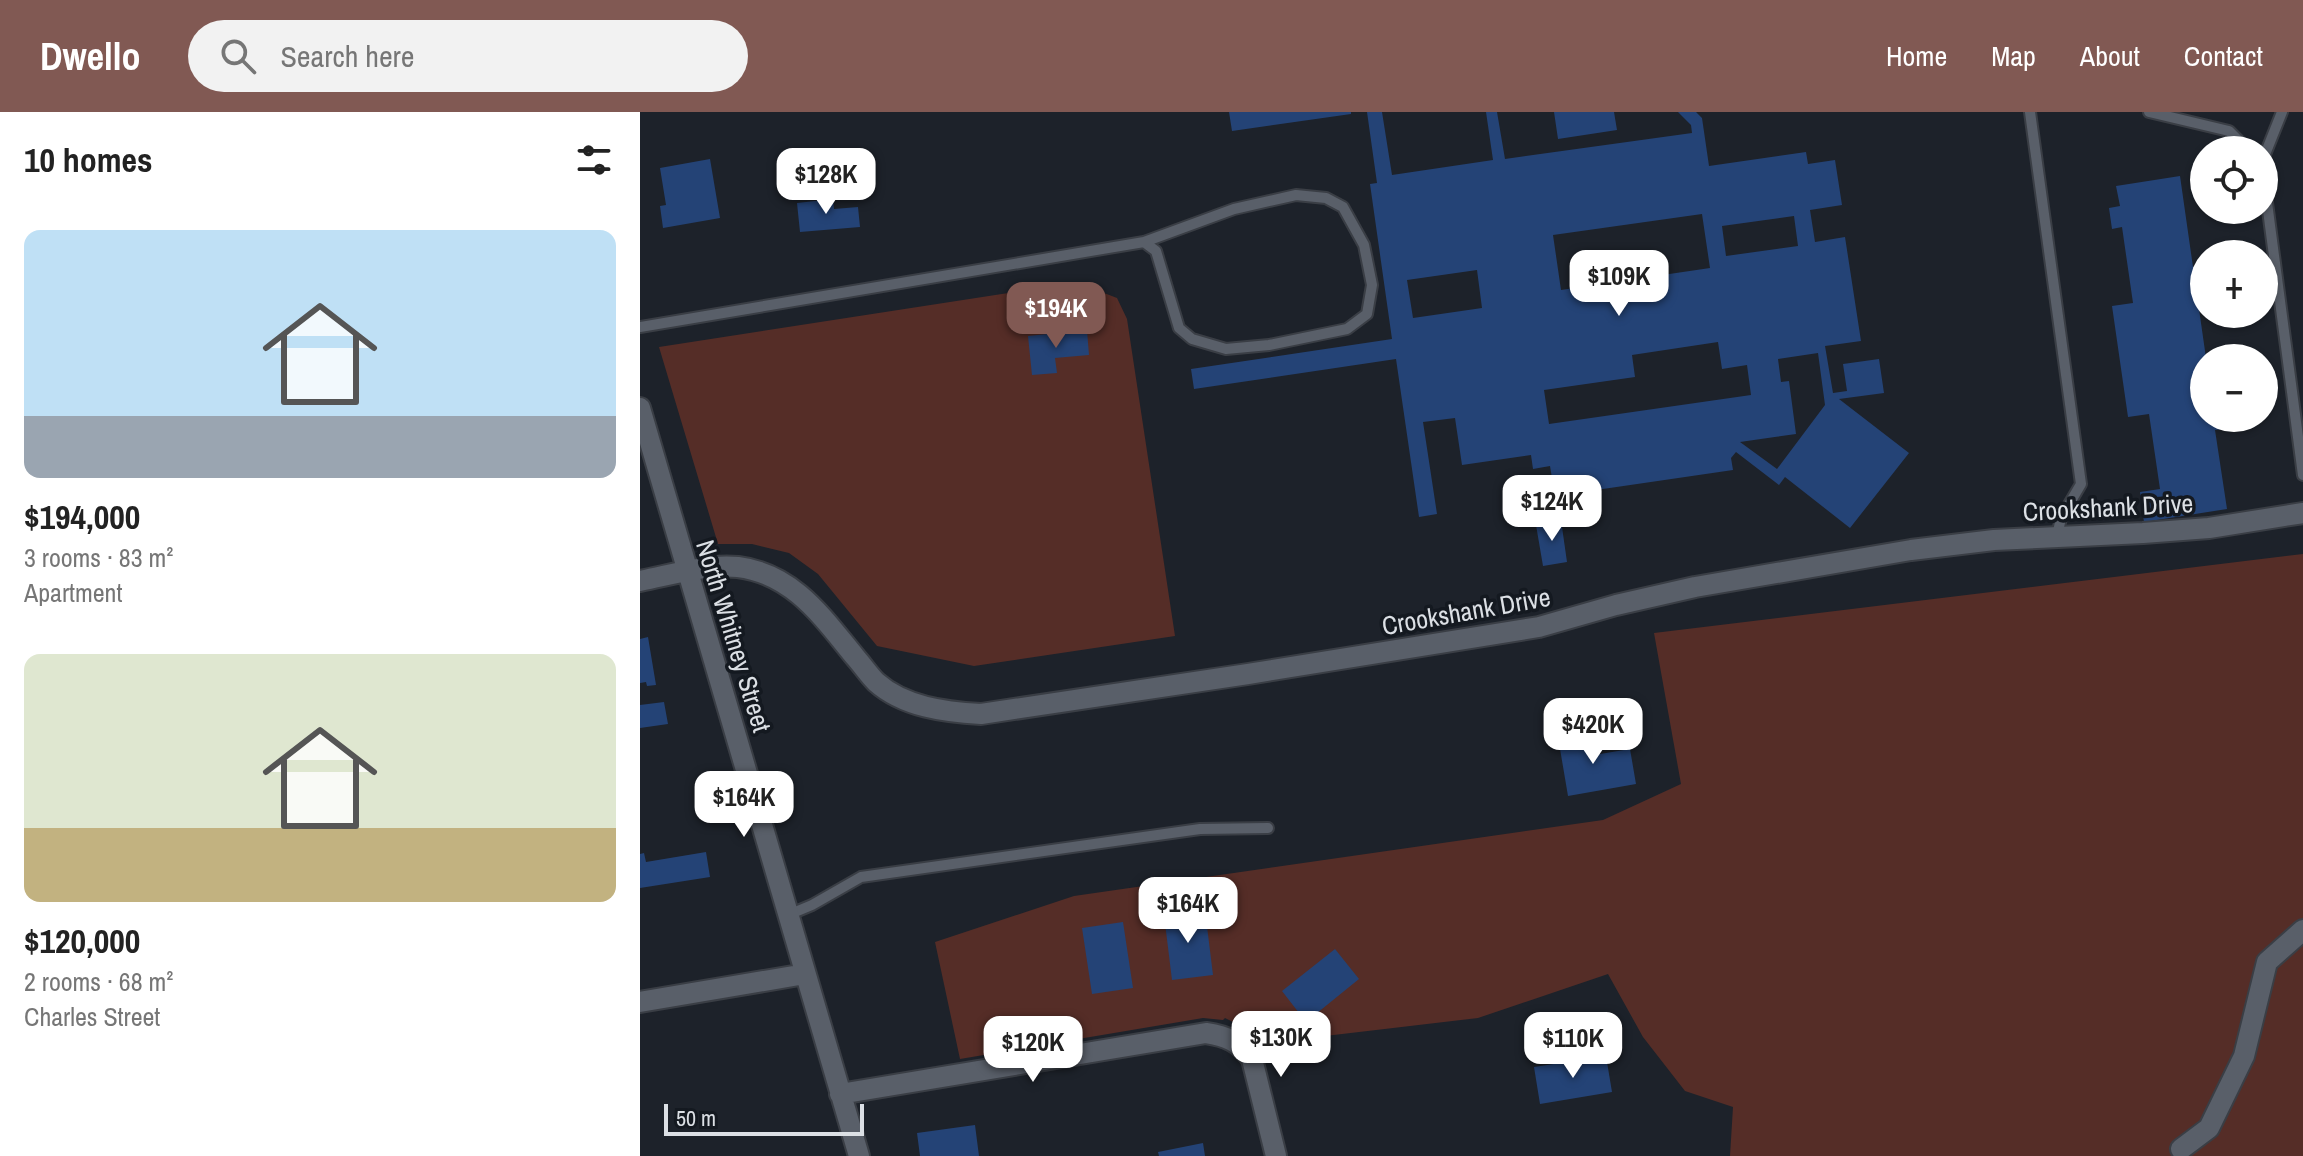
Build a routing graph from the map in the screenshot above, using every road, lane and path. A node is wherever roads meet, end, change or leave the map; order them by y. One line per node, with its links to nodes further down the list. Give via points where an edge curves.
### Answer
1 (2030, 112): 12 (lane, via 2081,484)
2 (2149, 112): 4 (lane)
3 (2282, 112): 5 (lane)
4 (2234, 136)
5 (2272, 136)
6 (2270, 224): 10 (lane)
7 (1144, 242): 7 (lane, via 1156,251 1179,328 1192,339 1226,349 1269,345 1347,329 1367,314 1372,285 1364,245 1343,207 1326,198 1296,195 1234,209); 8 (lane)
8 (640, 327)
9 (640, 408): 13 (street, North Whitney Street)
10 (2303, 475)
11 (2303, 513): 12 (street, Crookshank Drive, via 2209,528)
12 (2057, 536): 13 (street, Crookshank Drive, via 1911,550 1695,587 1539,627 981,714 937,710 877,682 813,606 771,576 739,568)
13 (688, 572): 14 (street, Crookshank Drive); 16 (street, North Whitney Street)
14 (640, 581)
15 (1268, 828): 16 (lane, via 1200,829 861,877)
16 (788, 915): 18 (street, North Whitney Street)
17 (2303, 930): 21 (street, via 2267,962 2244,1056 2209,1128)
18 (805, 974): 19 (street); 20 (street, North Whitney Street)
19 (640, 1002)
20 (840, 1094): 22 (street, North Whitney Street); 23 (street, via 1206,1033 1230,1039 1252,1059)
21 (2181, 1149)
22 (859, 1156)
23 (1276, 1156)

